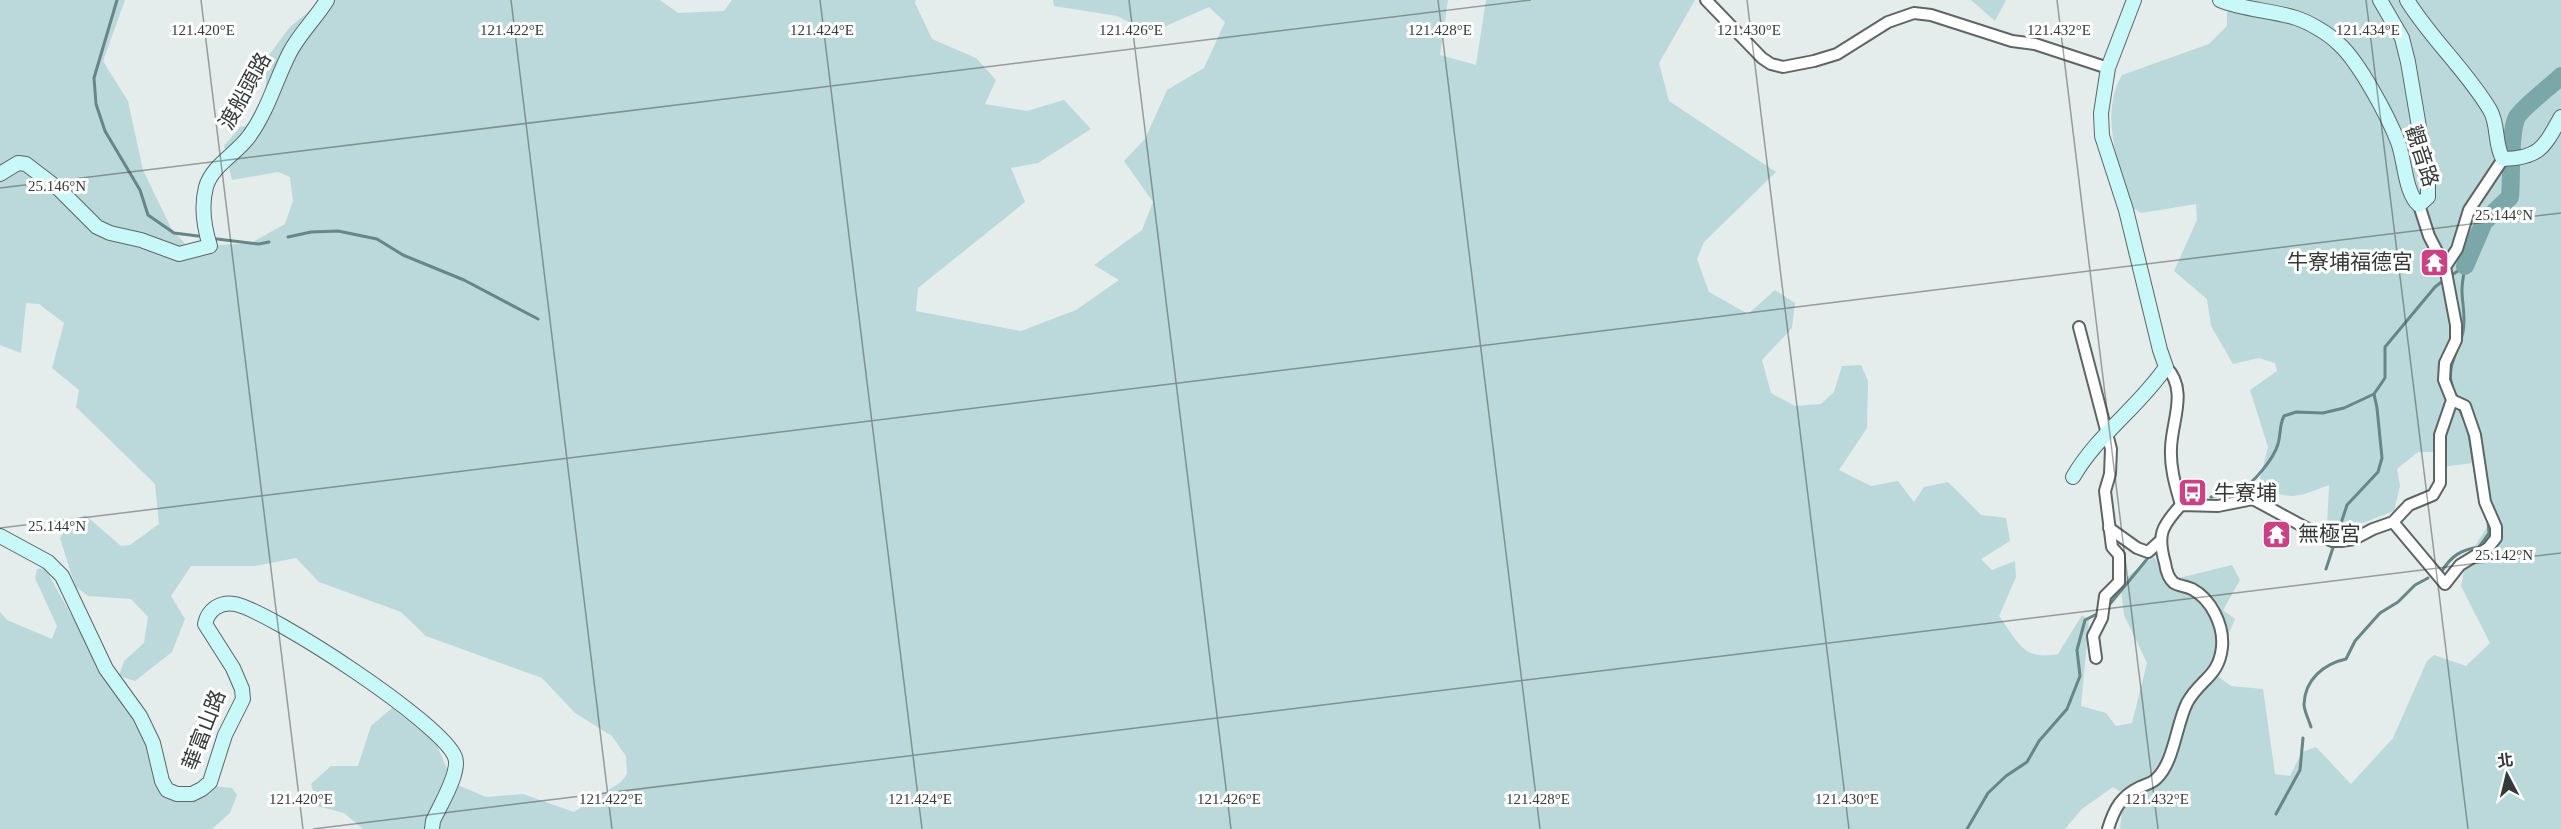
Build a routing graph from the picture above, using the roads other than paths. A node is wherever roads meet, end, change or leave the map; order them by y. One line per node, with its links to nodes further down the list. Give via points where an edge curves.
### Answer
1 (327, 0): 10 (street, 渡船頭路, via 290,52 250,137 219,166 206,185 203,204 210,246 179,254 110,233 97,227 60,190 26,164 18,163)
2 (2134, 0): 7 (street)
3 (2220, 0): 11 (street, 觀音路, via 2298,18 2339,44 2383,111 2403,157 2410,198)
4 (2380, 0): 11 (street, 觀音路, via 2402,38 2408,62 2428,180 2428,197)
5 (2407, 0): 9 (street, via 2492,113 2497,148)
6 (1708, 1): 7 (street, via 1762,58 1784,67 1837,54 1888,22 1914,13 2035,44)
7 (2108, 68): 14 (street, via 2101,113 2102,136 2126,210)
8 (2561, 117): 9 (street, via 2544,147 2521,159)
9 (2503, 159): 12 (street, via 2469,210)
10 (0, 174)
11 (2419, 205): 12 (street)
12 (2446, 274): 15 (street, via 2456,325 2456,340 2445,363 2445,380)
13 (2079, 327): 16 (street)
14 (2166, 367): 16 (street); 18 (street, via 2175,380 2178,401 2170,446)
15 (2452, 400): 19 (street, via 2440,435 2442,466 2437,489 2433,495 2409,505); 19 (street, via 2464,406 2475,435 2484,501 2496,527 2496,537 2488,548 2460,565 2445,584)
16 (2108, 433): 17 (street); 20 (street, via 2110,474 2105,491)
17 (2073, 477)
18 (2181, 505): 19 (street, via 2218,506 2253,499 2336,541 2354,539); 22 (street, via 2164,526)
19 (2393, 522)
20 (2109, 528): 22 (street, via 2148,552); 23 (street, via 2112,547 2120,555 2118,582 2105,596 2102,618 2093,636)
21 (0, 536): 24 (street, 華富山路, via 48,562 62,576 106,669 140,716 167,790 192,794 210,782 225,735 243,699 233,668 205,624 214,607 233,603 314,645 381,690 426,724 450,750 456,758 456,771)
22 (2159, 543): 25 (street, via 2174,582 2194,590 2215,611 2222,646 2216,670 2195,689 2186,705 2166,767 2156,780 2127,794 2113,811)
23 (2096, 658)
24 (432, 829)
25 (2108, 829)

